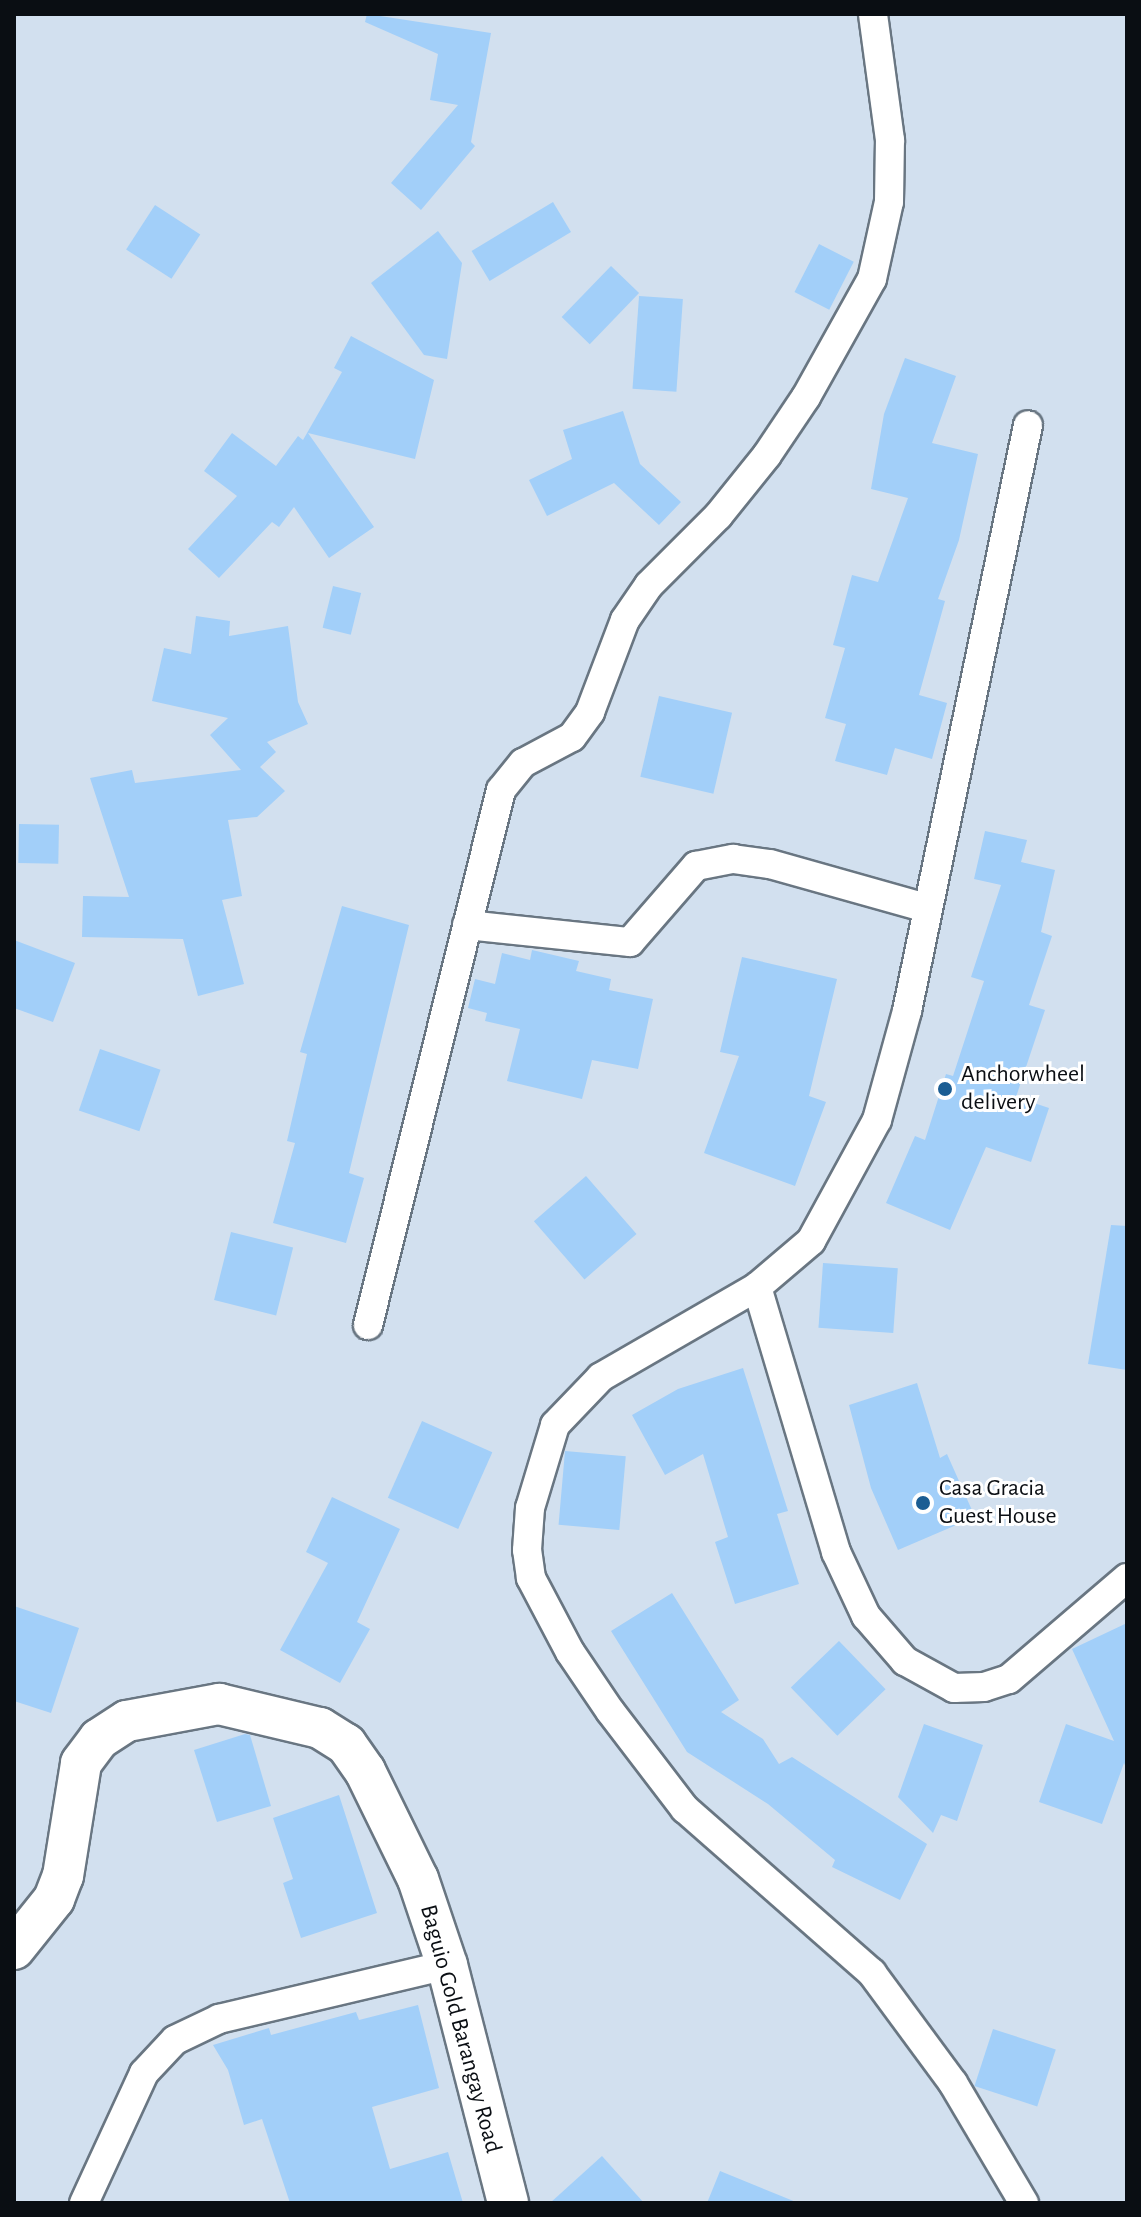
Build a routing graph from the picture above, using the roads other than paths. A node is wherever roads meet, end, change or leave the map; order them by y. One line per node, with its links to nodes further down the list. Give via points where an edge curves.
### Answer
1 (873, 14): 4 (street, via 890,155 886,228 872,279 767,455 718,516 649,585 625,620 590,712 572,737 508,775 490,817)
2 (1028, 425): 3 (street)
3 (927, 908): 4 (street, via 770,864 733,859 696,866 630,942); 5 (street, via 877,1120 811,1241)
4 (467, 925): 6 (street)
5 (757, 1287): 7 (street, via 836,1552 866,1616 905,1661 954,1688 1009,1679); 12 (street, via 601,1377 555,1425 530,1508 531,1578 570,1652 685,1809 872,1973 953,2083)
6 (368, 1325)
7 (1127, 1578)
8 (14, 1949): 9 (street, Baguio Gold Barangay Road, via 54,1899 63,1876 81,1763 99,1739 127,1721 219,1704 277,1714 320,1728 346,1744 389,1812)
9 (447, 1965): 10 (street, via 232,2015 175,2040 144,2073); 11 (street, Baguio Gold Barangay Road)
10 (84, 2203)
11 (508, 2203)
12 (1024, 2203)

